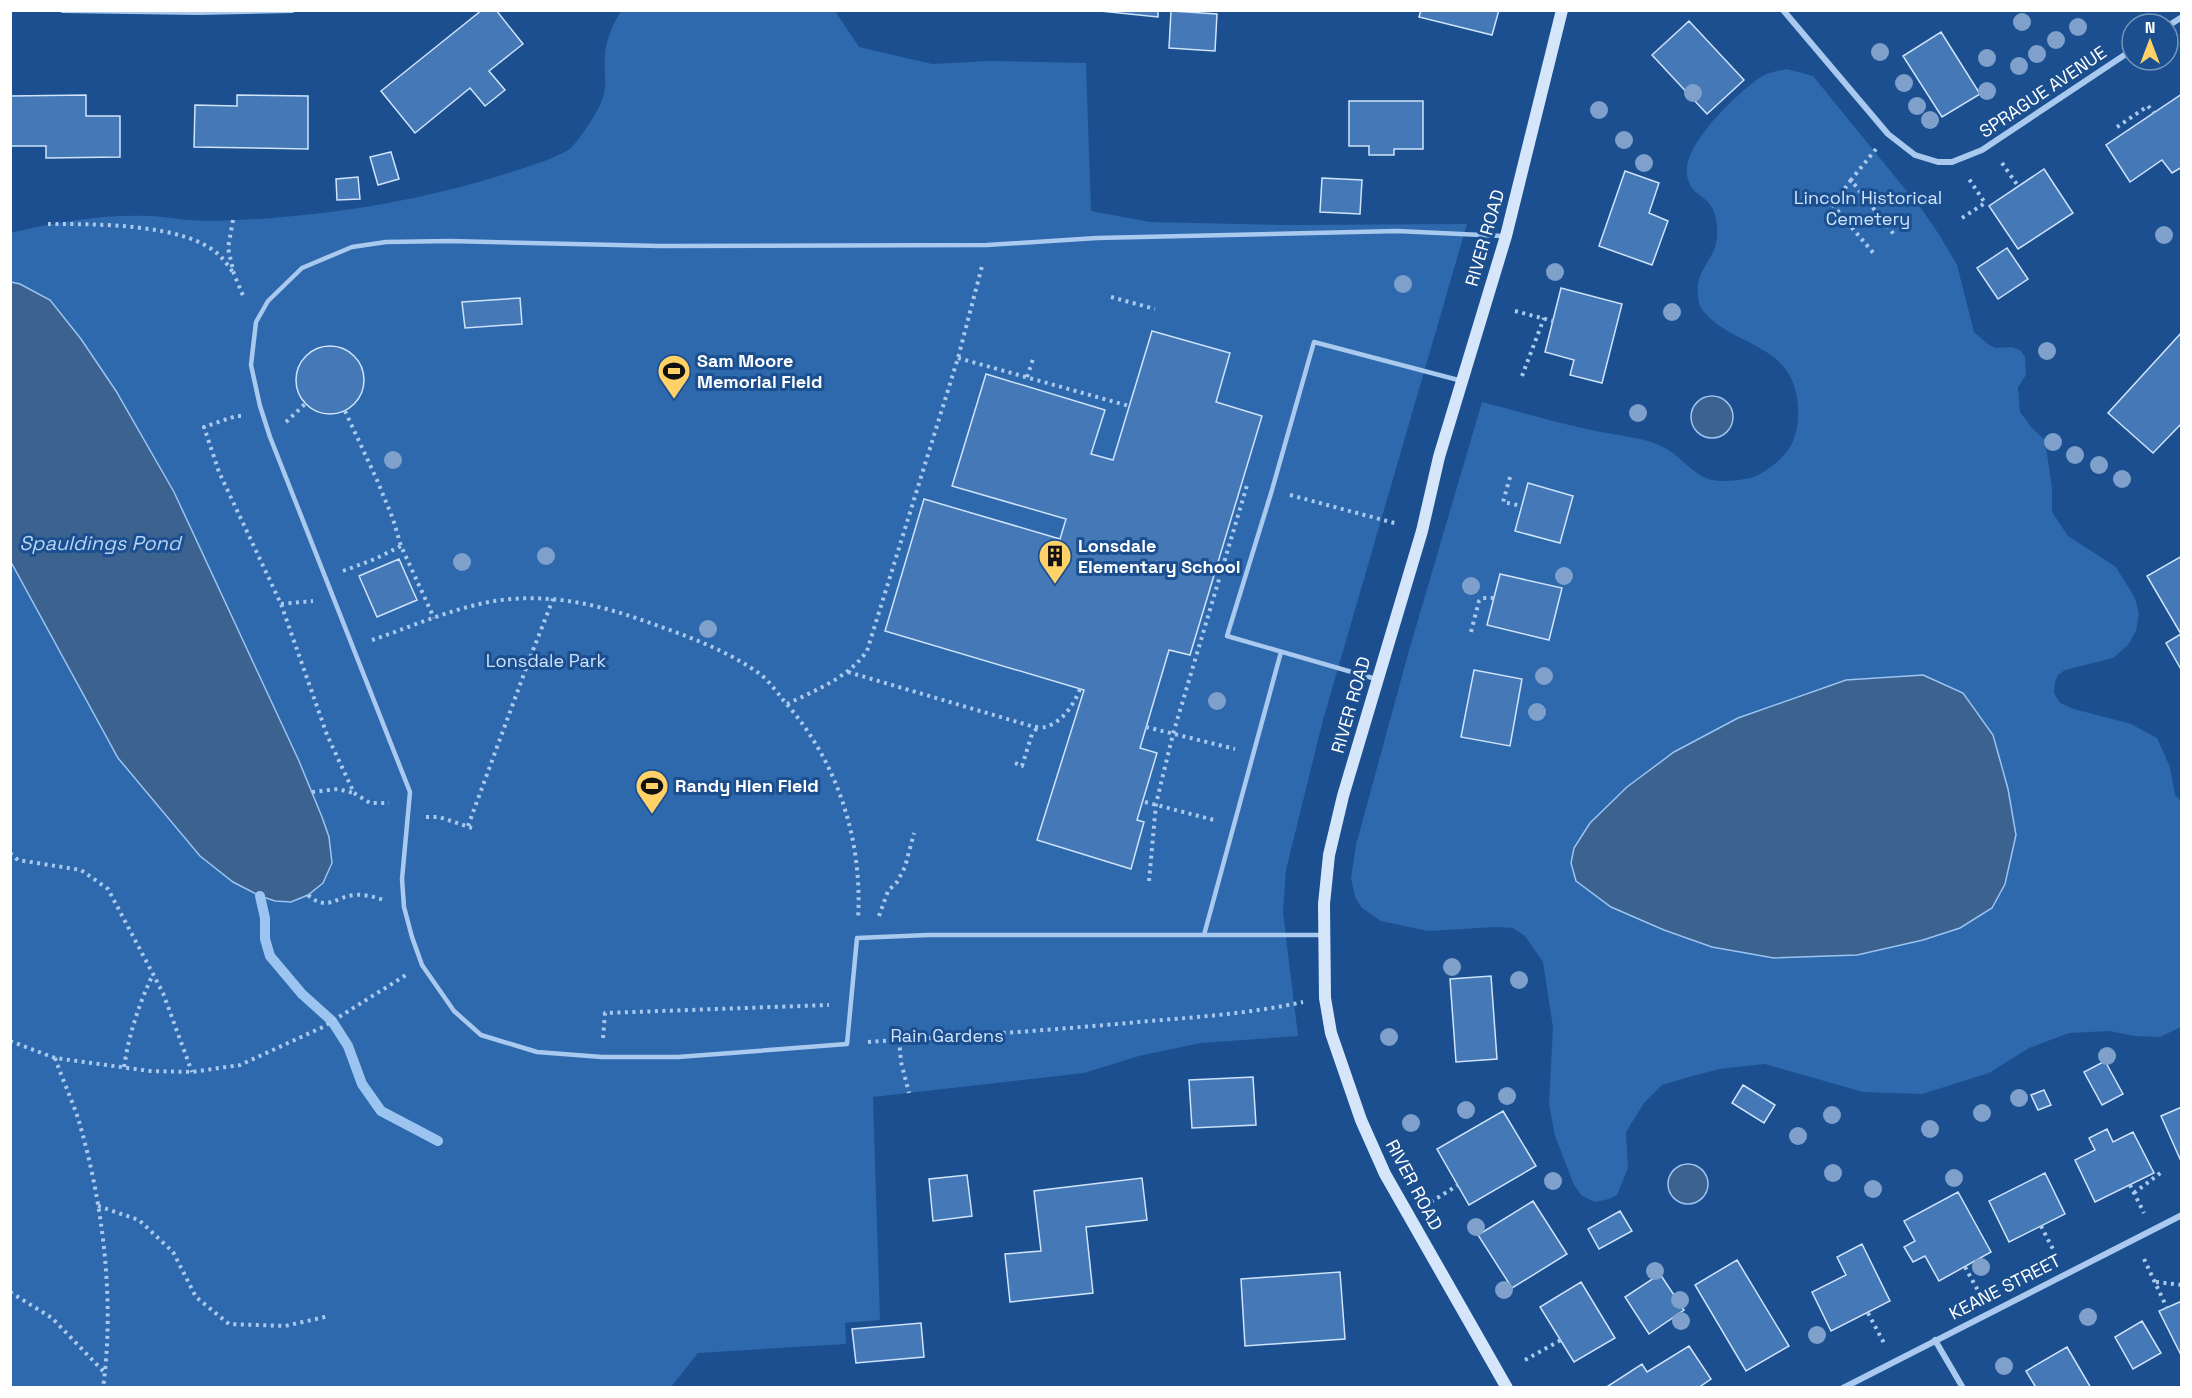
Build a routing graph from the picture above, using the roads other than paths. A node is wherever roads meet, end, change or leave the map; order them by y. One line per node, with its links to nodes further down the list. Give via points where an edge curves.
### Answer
1 (63, 10): 2 (street)
2 (292, 10)
3 (1562, 10): 6 (main road, RIVER ROAD)
4 (1783, 10): 5 (street, SPRAGUE AVENUE, via 1888,135 1915,154 1938,162 1952,162 1982,150)
5 (2120, 58)
6 (1506, 236): 7 (main road, RIVER ROAD); 10 (lane, via 1397,231 1097,238 987,245 386,242 352,247 302,268 268,301 256,322 251,365 263,416 410,792 402,879 412,937 422,965 436,987 454,1011 481,1035 537,1052 602,1057 678,1057 847,1044 857,938)
7 (1462, 381): 8 (lane, via 1314,342 1227,636); 9 (main road, RIVER ROAD)
8 (1281, 652): 9 (lane); 10 (lane)
9 (1377, 680): 11 (main road, RIVER ROAD, via 1329,855)
10 (1204, 935): 11 (lane)
11 (1323, 935): 14 (main road, RIVER ROAD, via 1325,998 1331,1033 1361,1120 1385,1174)
12 (2181, 1215): 13 (street, KEANE STREET)
13 (1935, 1340): 15 (street, KEANE STREET); 16 (street)
14 (1505, 1387)
15 (1843, 1388)
16 (1963, 1388)

